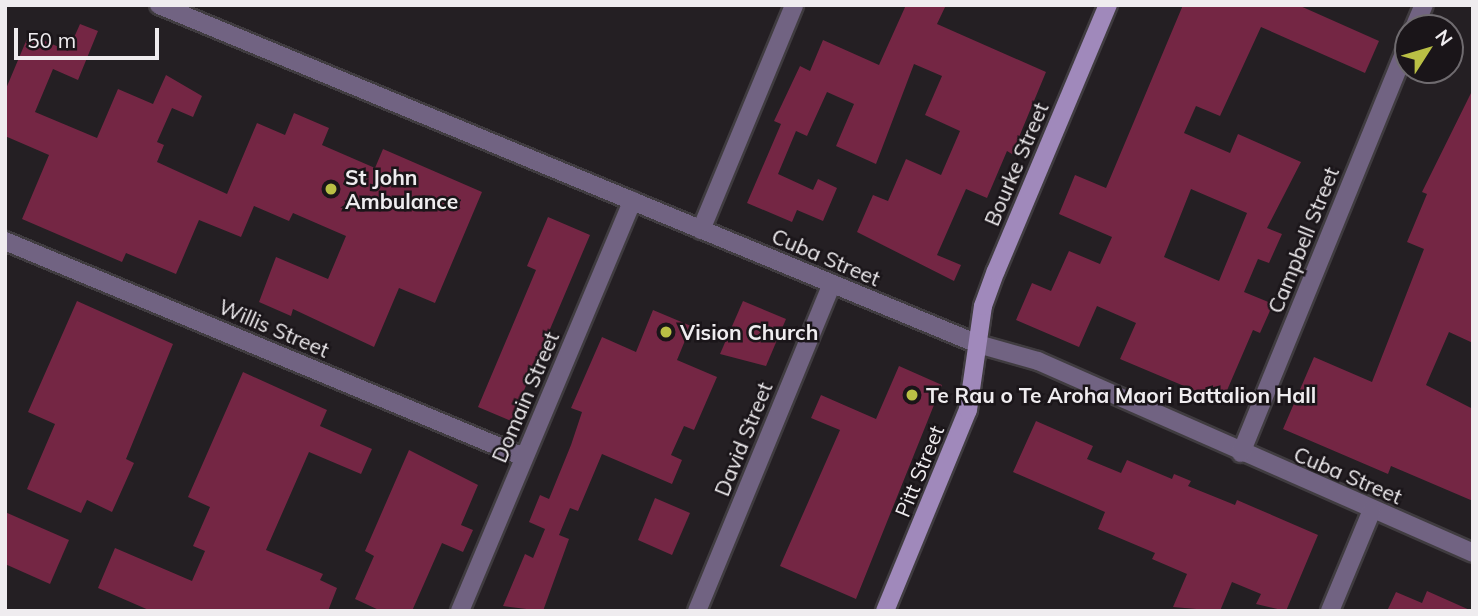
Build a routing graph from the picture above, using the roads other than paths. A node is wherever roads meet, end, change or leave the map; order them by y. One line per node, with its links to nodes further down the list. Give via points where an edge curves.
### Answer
1 (159, 5): 5 (street, Cuba Street)
2 (794, 5): 6 (street)
3 (1108, 5): 9 (main road, Bourke Street, via 996,271 983,306)
4 (1394, 77): 10 (street, Campbell Street)
5 (632, 201): 6 (street, Cuba Street); 11 (street, Domain Street)
6 (701, 230): 8 (street, Cuba Street)
7 (5, 241): 11 (street, Willis Street)
8 (832, 284): 9 (street, Cuba Street); 15 (street, David Street)
9 (978, 344): 10 (street, Cuba Street, via 1029,357); 16 (main road, Pitt Street, via 974,387 964,421)
10 (1241, 453): 12 (street, Cuba Street)
11 (524, 457): 14 (street, Domain Street)
12 (1372, 510): 13 (street, Cuba Street); 17 (street)
13 (1473, 553)
14 (460, 611)
15 (697, 611)
16 (885, 611)
17 (1330, 611)

